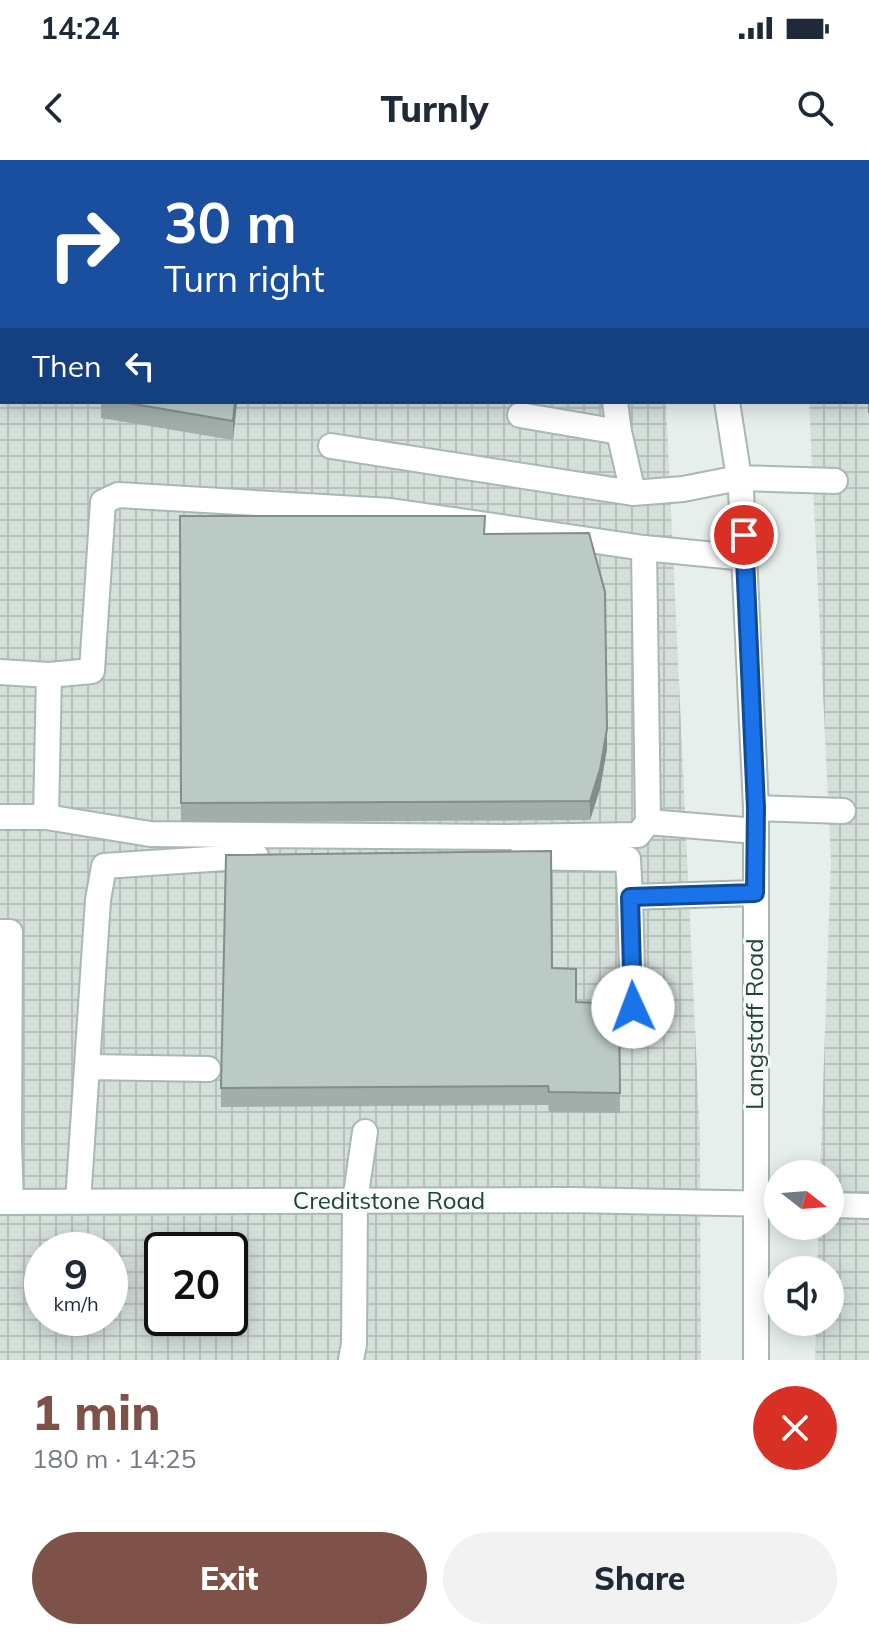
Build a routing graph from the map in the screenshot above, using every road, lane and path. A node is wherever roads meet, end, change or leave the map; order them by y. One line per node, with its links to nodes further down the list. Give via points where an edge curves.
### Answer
1 (615, 404): 4 (street)
2 (727, 404): 6 (street, Langstaff Road)
3 (520, 415): 4 (street)
4 (619, 432): 8 (street)
5 (331, 446): 8 (street)
6 (739, 478): 7 (street); 8 (street); 10 (street, Langstaff Road)
7 (835, 481)
8 (633, 493)
9 (644, 548): 10 (street); 12 (street, via 391,511 118,495 103,502 92,671); 17 (street)
10 (746, 558): 16 (street, Langstaff Road)
11 (0, 672): 12 (street)
12 (49, 675): 15 (street)
13 (843, 811): 16 (street)
14 (0, 817): 15 (street)
15 (46, 817): 17 (street, via 150,834 443,837 638,835)
16 (756, 819): 17 (street); 18 (street, Langstaff Road)
17 (648, 822)
18 (755, 893): 19 (street); 26 (street, Langstaff Road)
19 (630, 897): 21 (street); 22 (street, via 628,859 244,856 104,866)
20 (0, 932): 25 (street, via 10,932)
21 (633, 1007)
22 (88, 1067): 23 (street); 29 (street)
23 (208, 1069)
24 (365, 1132): 27 (street)
25 (5, 1144): 28 (street)
26 (764, 1160)
27 (355, 1201): 29 (street, Creditstone Road); 30 (street, Creditstone Road); 34 (street)
28 (6, 1202): 29 (street, Creditstone Road)
29 (78, 1202)
30 (764, 1204)
31 (844, 1205): 32 (street)
32 (869, 1206)
33 (764, 1235): 35 (street, Langstaff Road)
34 (351, 1360)
35 (756, 1360)

